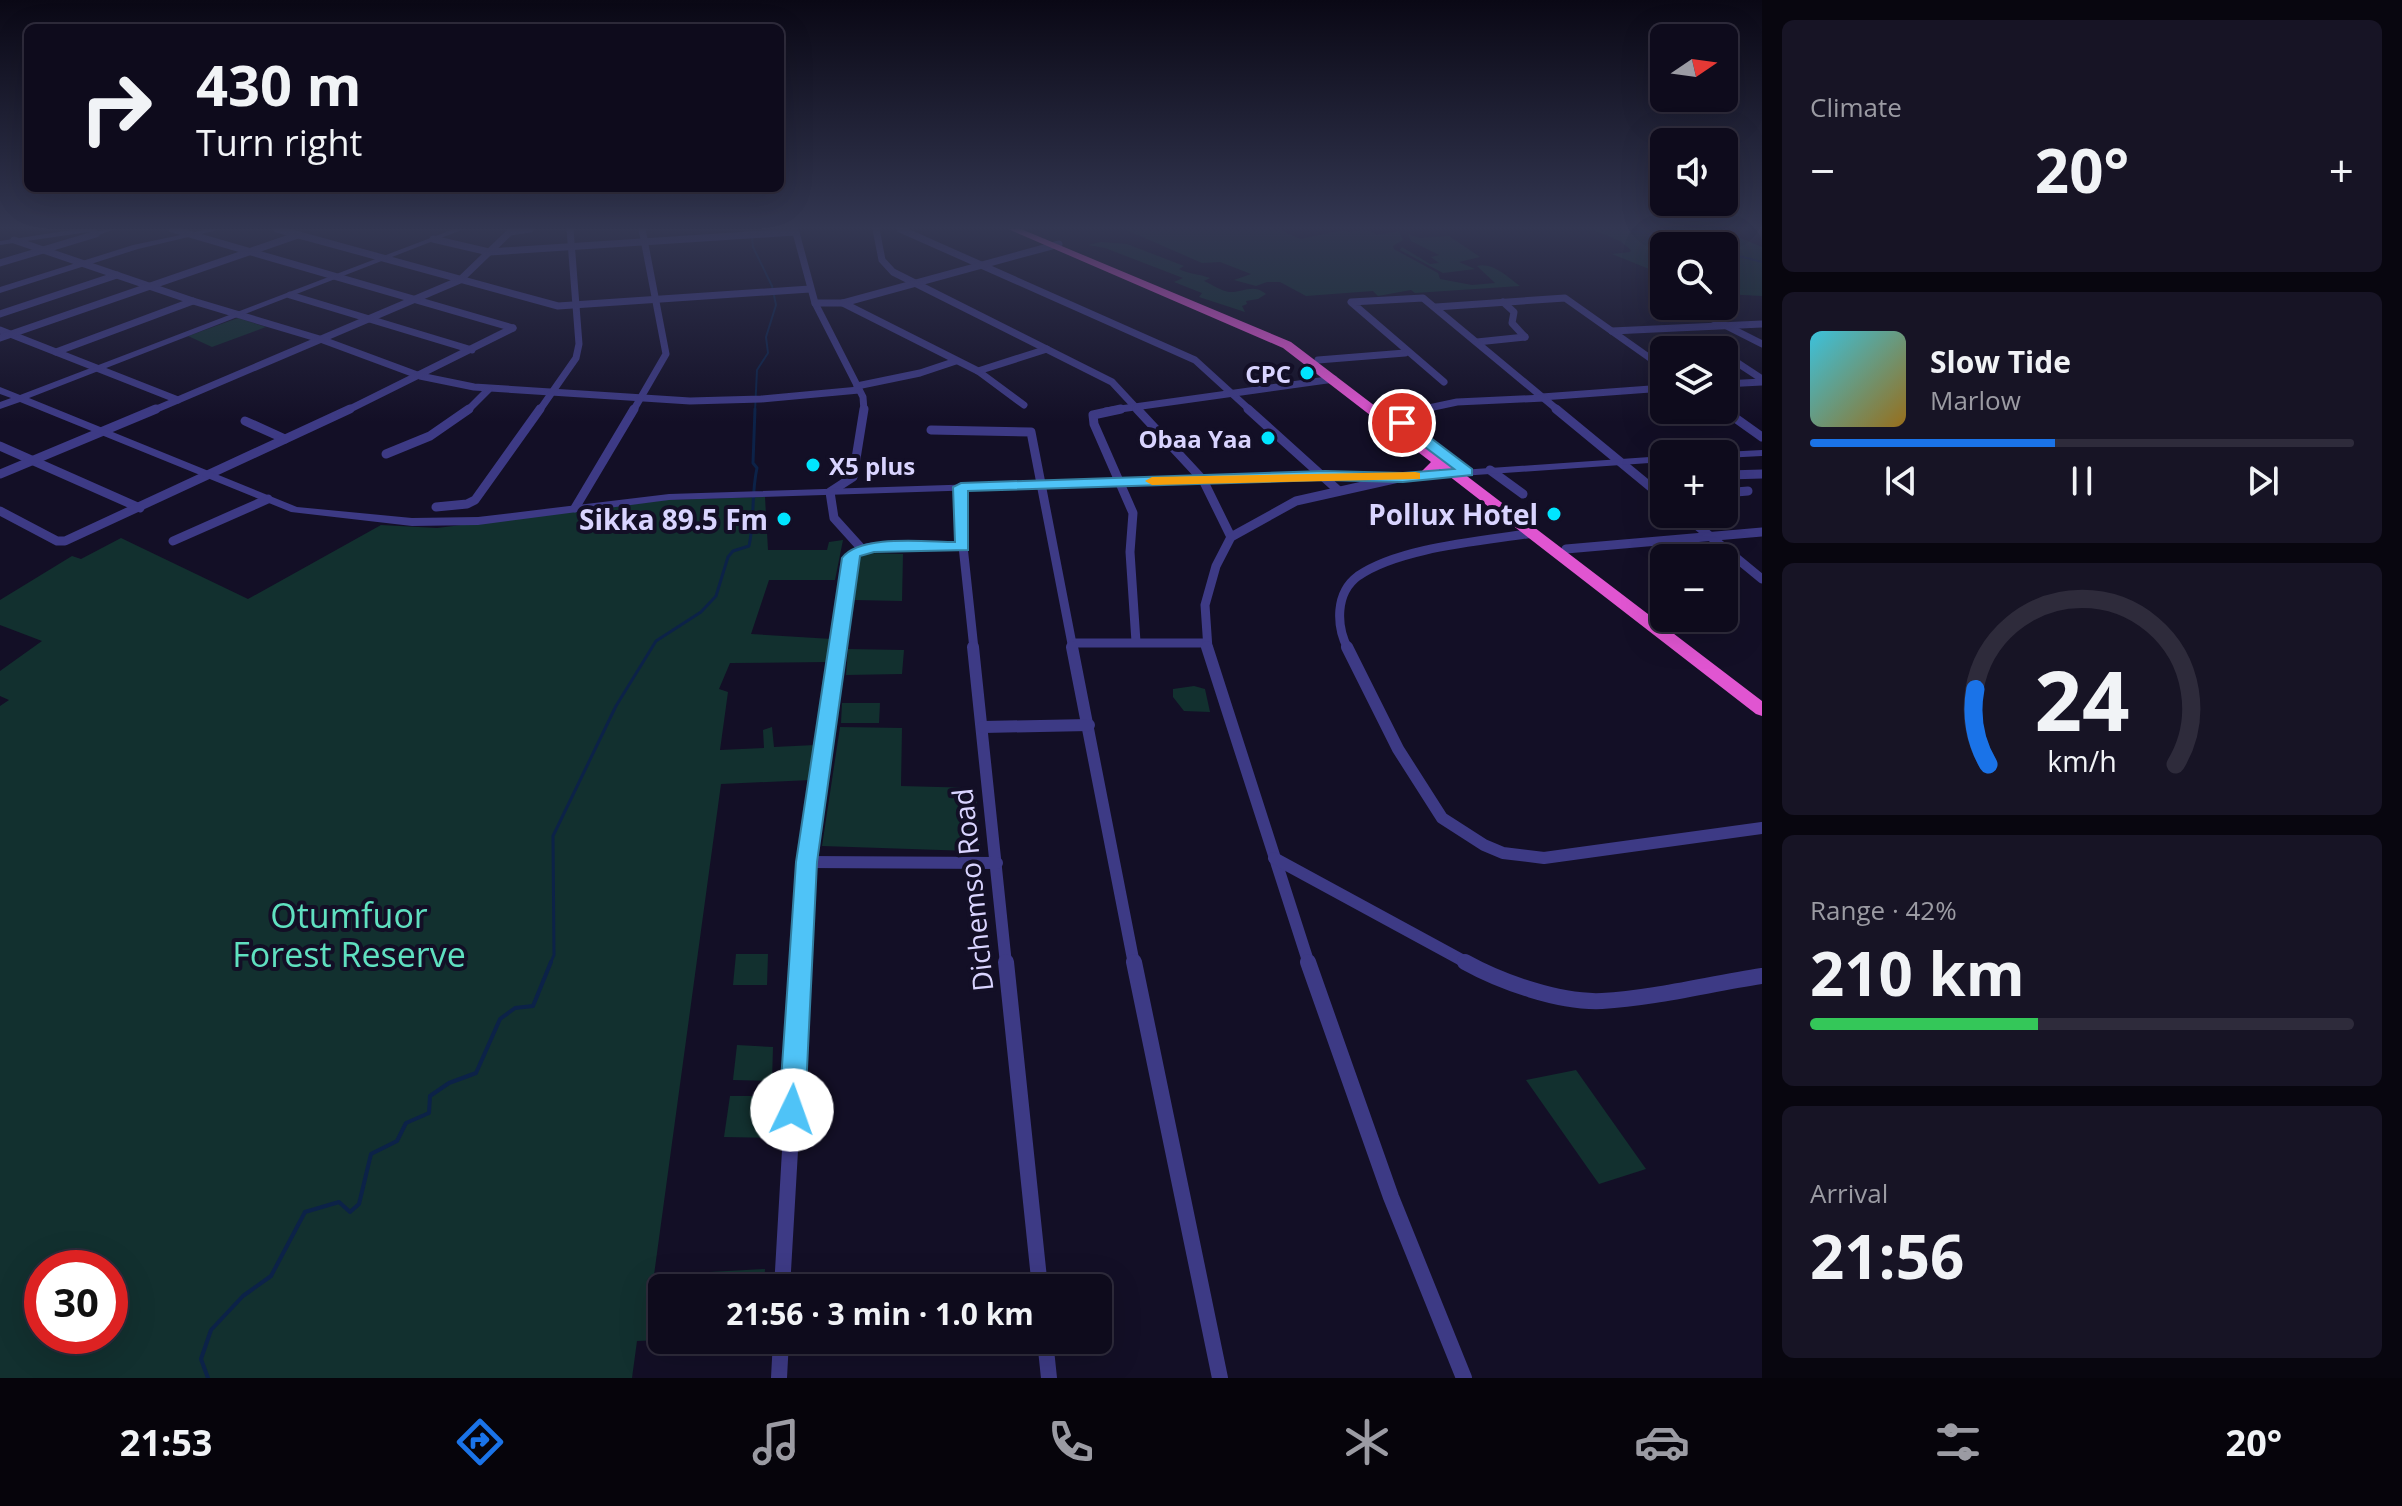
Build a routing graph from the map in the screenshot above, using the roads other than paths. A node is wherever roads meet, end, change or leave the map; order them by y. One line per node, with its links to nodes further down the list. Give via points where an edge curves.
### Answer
1 (62, 293): 26 (street)
2 (130, 293): 34 (street)
3 (171, 293): 20 (street)
4 (294, 293): 17 (street)
5 (397, 293): 18 (street)
6 (431, 293): 18 (street)
7 (508, 293): 24 (street)
8 (574, 293): 24 (street)
9 (656, 293): 19 (street)
10 (750, 293): 19 (street)
11 (812, 293): 22 (street)
12 (880, 293): 23 (street)
13 (935, 293): 39 (street)
14 (1045, 293): 59 (street, via 1195,360)
15 (1169, 293): 50 (highway, via 1287,345)
16 (1178, 293): 44 (highway, via 1263,328)
17 (290, 295): 27 (street); 28 (street)
18 (418, 299): 28 (street); 40 (street, via 513,328)
19 (657, 299): 24 (street); 62 (street, via 666,354)
20 (193, 301): 27 (street); 41 (street)
21 (1503, 302): 25 (street); 33 (street, via 1565,298); 37 (street, via 1514,312 1512,323 1525,338)
22 (815, 303): 23 (street); 54 (street)
23 (843, 303): 45 (street)
24 (574, 307): 58 (street, via 578,354)
25 (1436, 307): 37 (street); 42 (street, via 1420,297 1351,302)
26 (0, 314)
27 (237, 314): 36 (street); 47 (street)
28 (372, 320): 36 (street); 40 (street)
29 (1714, 320): 31 (street)
30 (1762, 324): 31 (street)
31 (1725, 326): 33 (street); 38 (street)
32 (0, 330): 34 (street)
33 (1611, 331): 43 (street)
34 (11, 334): 35 (street); 41 (street)
35 (0, 338)
36 (323, 340): 49 (street); 63 (street)
37 (1477, 342): 61 (street)
38 (1762, 344)
39 (1047, 349): 48 (street); 66 (street, via 1112,382)
40 (472, 350): 49 (street)
41 (56, 352): 47 (street)
42 (1405, 353): 44 (street); 52 (street)
43 (1650, 358)
44 (1318, 360): 83 (highway)
45 (956, 361): 48 (street); 54 (street)
46 (1738, 364): 51 (street)
47 (99, 369): 60 (street); 63 (street)
48 (978, 371): 64 (street)
49 (420, 376): 55 (street); 73 (street)
50 (1334, 379): 59 (street); 80 (highway)
51 (1762, 380): 53 (street)
52 (1444, 382)
53 (1738, 383)
54 (858, 388): 62 (street, via 761,399); 98 (street, via 864,420 853,477)
55 (489, 389): 58 (street); 76 (street, via 451,426)
56 (1650, 389): 61 (street)
57 (0, 390): 60 (street)
58 (552, 392): 62 (street); 102 (street, via 475,500)
59 (1234, 393): 66 (street); 89 (street)
60 (20, 398): 65 (street); 71 (street)
61 (1543, 398): 67 (street); 81 (street)
62 (640, 399): 104 (street)
63 (178, 400): 71 (street)
64 (1024, 405)
65 (0, 406)
66 (1137, 406): 91 (street); 92 (street, via 1093,415)
67 (1424, 409)
68 (1738, 420): 72 (street)
69 (245, 421): 73 (street)
70 (931, 430): 93 (street, via 1029,430)
71 (103, 431): 78 (street); 86 (street)
72 (1762, 437)
73 (285, 439): 86 (street)
74 (0, 446): 78 (street)
75 (1762, 453): 77 (street)
76 (386, 454)
77 (1738, 454)
78 (35, 460): 84 (street); 103 (street)
79 (1650, 460): 81 (street)
80 (1440, 461): 83 (highway); 87 (highway)
81 (1620, 462): 82 (street); 95 (street)
82 (1490, 470): 83 (street); 100 (street)
83 (1461, 472): 87 (street); 108 (highway); 114 (highway)
84 (0, 474)
85 (1762, 474): 88 (street)
86 (208, 475): 101 (street); 103 (street)
87 (1425, 475): 90 (street)
88 (1738, 475)
89 (1325, 476): 90 (street); 91 (street); 96 (street)
90 (1403, 477): 96 (street)
91 (1203, 480): 92 (street); 110 (street)
92 (1122, 482): 93 (street); 116 (street, via 1133,513)
93 (1043, 485): 94 (street); 117 (street)
94 (961, 487): 98 (street); 112 (street, Dichemso Road)
95 (1650, 487)
96 (1339, 491): 110 (street, via 1296,501)
97 (1748, 491): 99 (street)
98 (830, 492): 104 (street, via 669,497); 113 (street, via 834,518)
99 (1738, 492)
100 (1523, 494)
101 (268, 499): 104 (street, via 321,514 433,523); 111 (street)
102 (436, 507)
103 (140, 508): 105 (street, via 61,542)
104 (575, 508)
105 (3, 516)
106 (1700, 528): 109 (street)
107 (1762, 532): 109 (street)
108 (1533, 533): 120 (highway); 123 (street, via 1428,550 1386,564 1357,577 1340,600 1340,634 1398,749 1442,818 1503,853 1544,858)
109 (1710, 536): 114 (street); 115 (street)
110 (1231, 537): 118 (street, via 1205,605)
111 (173, 541)
112 (963, 546): 113 (street); 122 (street, Dichemso Road)
113 (862, 549): 125 (street, via 850,558)
114 (1566, 549): 119 (highway)
115 (1762, 579)
116 (1136, 642): 117 (street); 118 (street)
117 (1074, 643): 121 (street)
118 (1206, 643): 124 (street)
119 (1762, 699)
120 (1762, 710)
121 (1089, 725): 122 (street); 134 (street)
122 (983, 727): 126 (street, Dichemso Road)
123 (1762, 828)
124 (1274, 858): 127 (street, via 1491,976 1570,999 1601,1001); 135 (street, via 1422,1282)
125 (807, 862): 126 (street); 128 (street)
126 (997, 863): 129 (street, Dichemso Road)
127 (1762, 976)
128 (783, 1274)
129 (1039, 1274)
130 (780, 1354): 132 (street)
131 (1046, 1354): 133 (street)
132 (779, 1378)
133 (1049, 1378)
134 (1220, 1378)
135 (1464, 1378)

